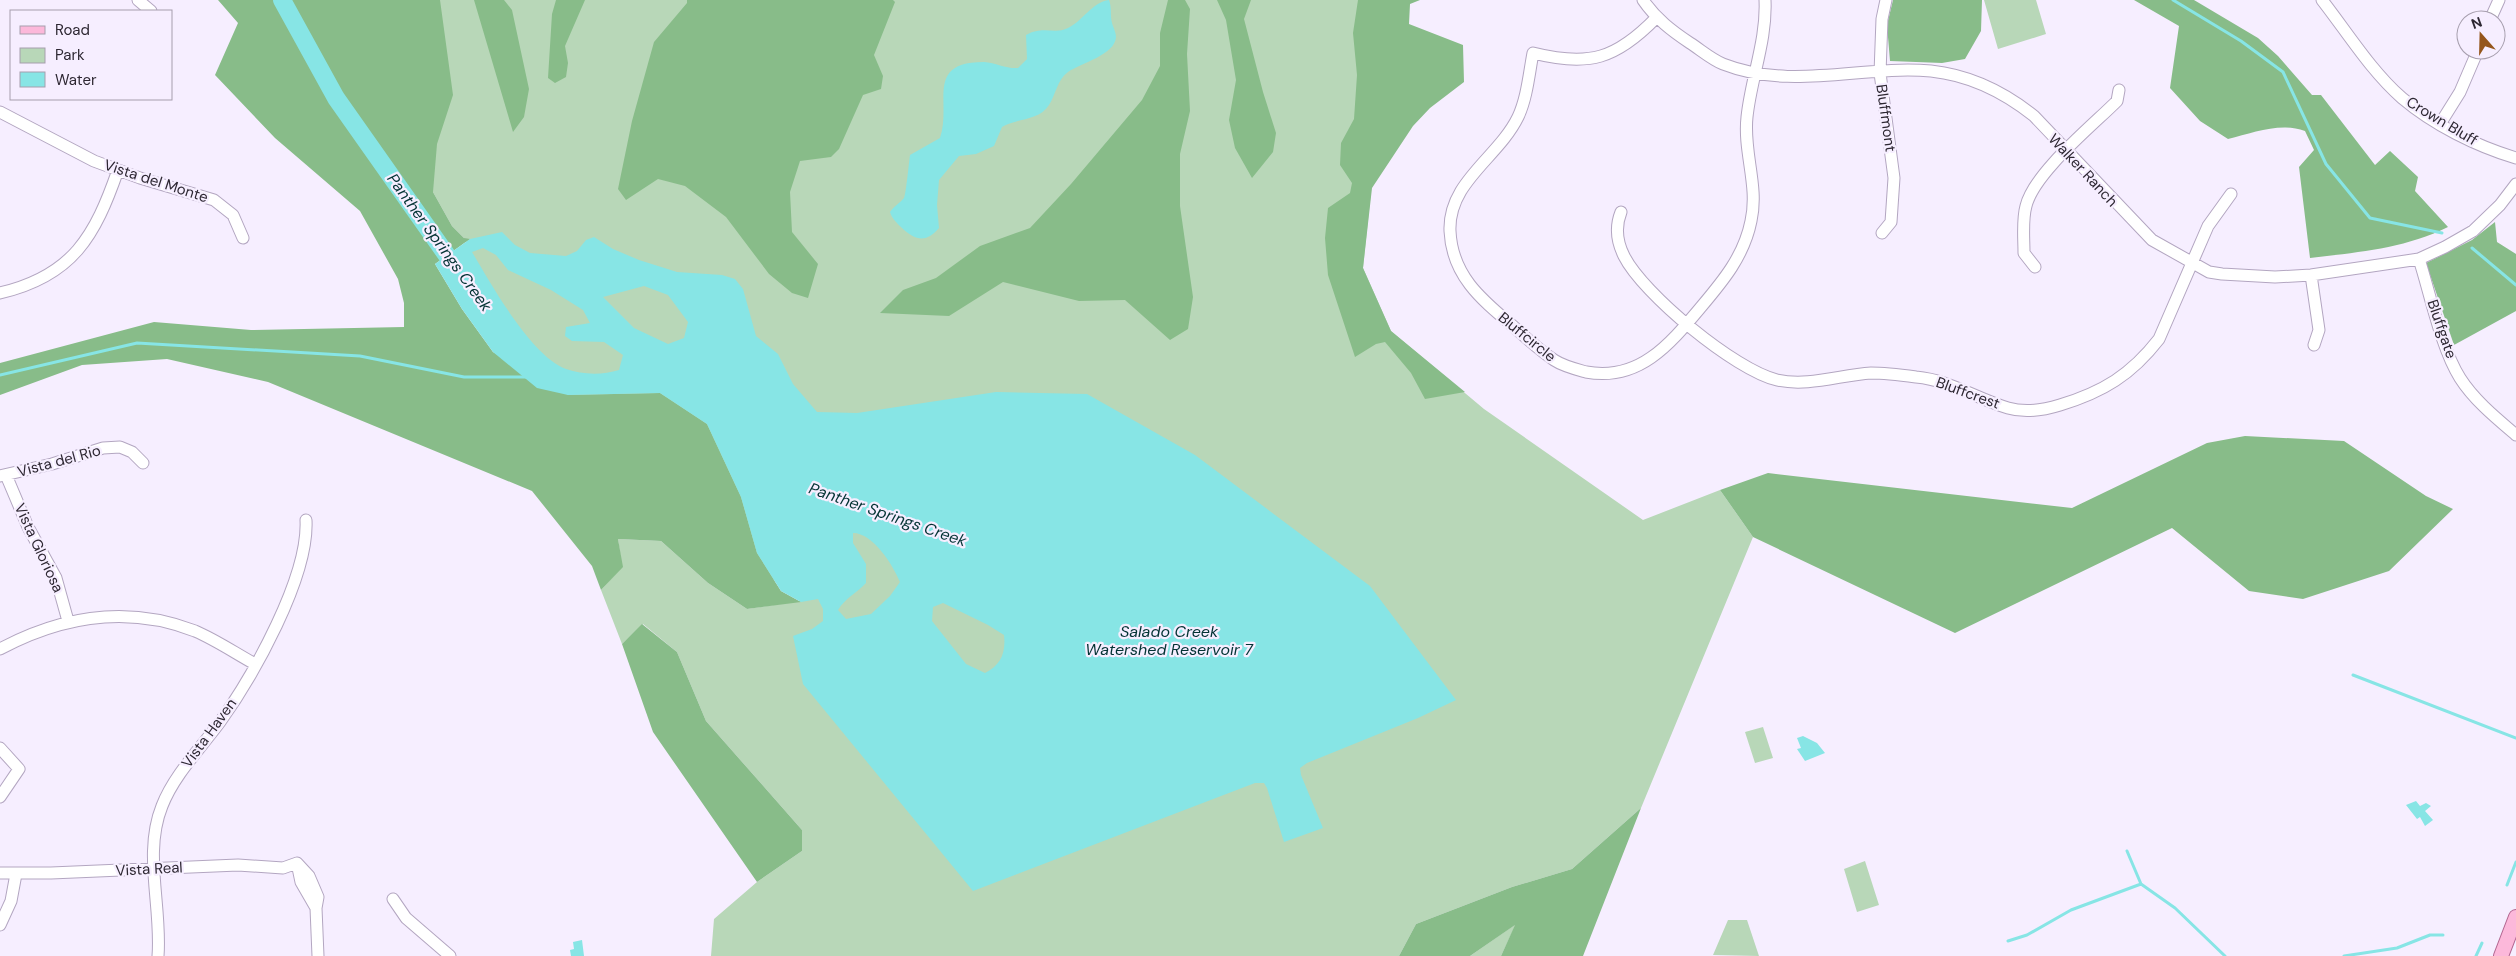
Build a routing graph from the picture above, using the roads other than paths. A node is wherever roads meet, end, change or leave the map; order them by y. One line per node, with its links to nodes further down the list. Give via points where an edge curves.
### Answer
1 (138, 0): 6 (street)
2 (1643, 0): 7 (street, Walker Ranch)
3 (1765, 0): 9 (street, Bluffcircle)
4 (1886, 0): 10 (street, Bluffmont)
5 (2322, 0): 13 (street, Crown Bluff, via 2374,68 2401,97)
6 (150, 10)
7 (1656, 18): 9 (street, Walker Ranch, via 1717,61); 27 (street, Bluffcircle, via 1637,37 1606,56 1576,61 1533,53 1518,116 1509,132 1462,187 1450,230 1457,265 1480,299 1555,361 1576,370 1611,374 1635,368 1659,353)
8 (2474, 60): 13 (street, via 2460,92)
9 (1756, 73): 10 (street, Walker Ranch, via 1794,77); 27 (street, Bluffcircle, via 1746,132 1754,191 1749,232 1732,269)
10 (1880, 73): 14 (street, Walker Ranch, via 1932,71 1986,86 2034,116); 20 (street, Bluffmont, via 1894,178 1891,222)
11 (2119, 90): 14 (street, via 2117,101)
12 (0, 112): 16 (street, Vista del Monte, via 94,161)
13 (2440, 124): 15 (street, Crown Bluff, via 2467,139)
14 (2066, 152): 23 (street, Walker Ranch, via 2140,230); 24 (street, via 2032,189 2025,207 2024,252)
15 (2516, 158)
16 (118, 170): 21 (street, Vista del Monte, via 214,200 233,215); 26 (street, via 100,219 75,254 40,279)
17 (2516, 184): 22 (street, Walker Ranch, via 2500,205 2472,231)
18 (2231, 194): 23 (street, Bluffcrest, via 2208,226)
19 (1621, 212): 27 (street, Bluffcrest, via 1617,234 1628,265)
20 (1882, 233)
21 (243, 238)
22 (2419, 259): 25 (street, Walker Ranch); 29 (street, Bluffgate, via 2460,378)
23 (2191, 263): 25 (street, Walker Ranch, via 2222,274 2275,278); 27 (street, Bluffcrest, via 2159,339 2147,355 2104,389 2045,410 2009,409 1956,386 1918,377 1871,373 1802,382 1779,380 1747,368)
24 (2036, 267)
25 (2311, 275): 28 (street, via 2319,330)
26 (0, 293)
27 (1687, 324)
28 (2314, 346)
29 (2516, 435)
30 (143, 462): 31 (street, Vista del Rio, via 120,447 103,448)
31 (3, 476): 33 (street, Vista Gloriosa, via 56,578)
32 (306, 520): 35 (street, Vista Haven, via 305,547 297,572 282,611)
33 (68, 621): 34 (street, via 40,630); 35 (street, via 122,616 165,621 214,640)
34 (0, 650)
35 (255, 664): 38 (street, Vista Haven, via 221,720 166,795 155,830)
36 (0, 748): 37 (street, via 19,768)
37 (0, 798)
38 (154, 868): 40 (street, Vista Real); 45 (street, Vista Haven); 46 (street, Vista Real, via 238,865 283,868 297,863 301,882 316,908)
39 (0, 873): 40 (street, Vista Real)
40 (16, 874): 43 (street, via 11,901)
41 (393, 899): 47 (street, via 406,918)
42 (2513, 924): 44 (main road); 48 (main road)
43 (0, 925)
44 (2516, 944)
45 (158, 956)
46 (318, 956)
47 (450, 956)
48 (2501, 956)

